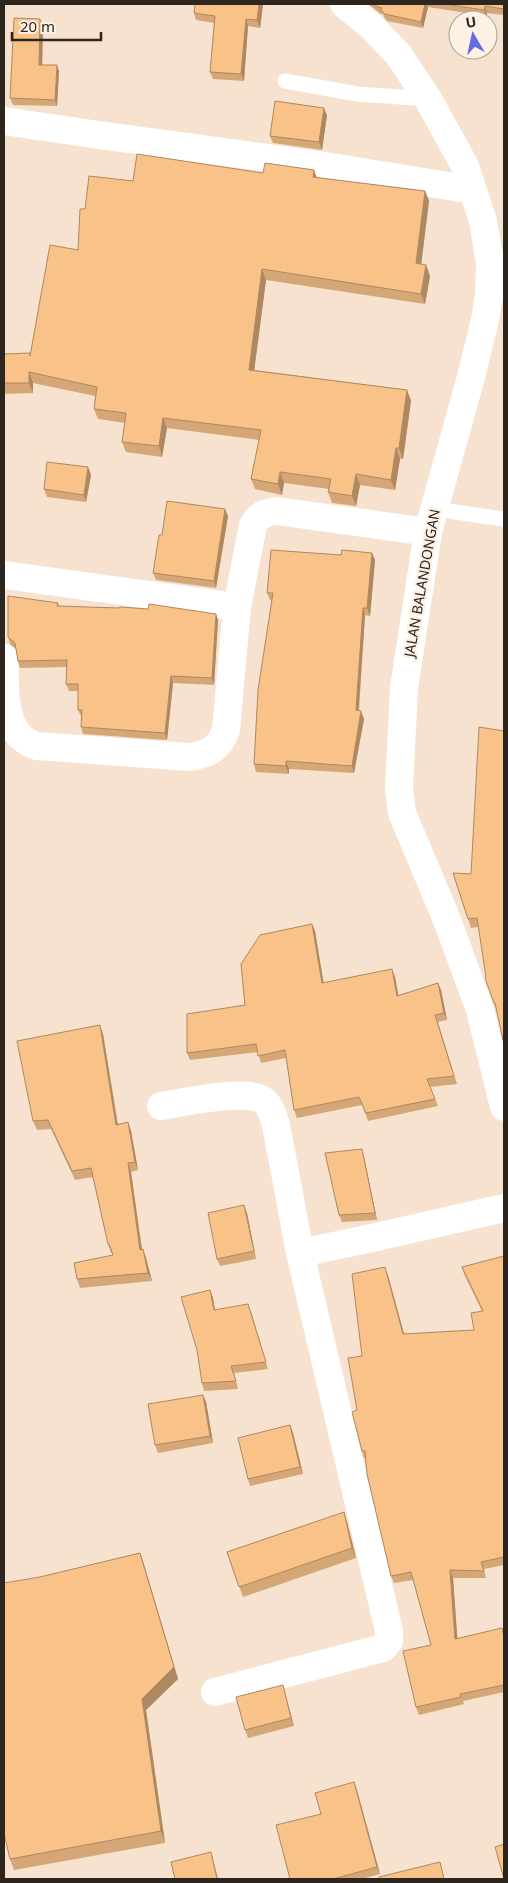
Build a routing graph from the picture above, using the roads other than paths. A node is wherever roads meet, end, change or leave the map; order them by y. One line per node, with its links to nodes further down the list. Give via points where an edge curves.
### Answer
1 (344, 4): 3 (street, JALAN BALANDONGAN, via 398,54)
2 (285, 81): 3 (lane, via 358,94)
3 (428, 99): 5 (street, JALAN BALANDONGAN, via 465,166)
4 (4, 121): 5 (street)
5 (473, 190): 7 (street, JALAN BALANDONGAN, via 483,220 489,296 471,377)
6 (504, 519): 7 (lane)
7 (431, 521): 9 (street, via 265,512 253,525); 12 (street, JALAN BALANDONGAN, via 404,688 399,788 402,813 480,1010)
8 (4, 575): 9 (street)
9 (237, 608): 10 (street, via 226,730 222,741 201,755 189,757 27,743 11,725)
10 (4, 658)
11 (161, 1106): 14 (street, via 245,1096 261,1099 270,1108)
12 (504, 1107)
13 (504, 1208): 14 (street)
14 (300, 1253): 15 (street, via 389,1641 383,1648)
15 (215, 1692)

